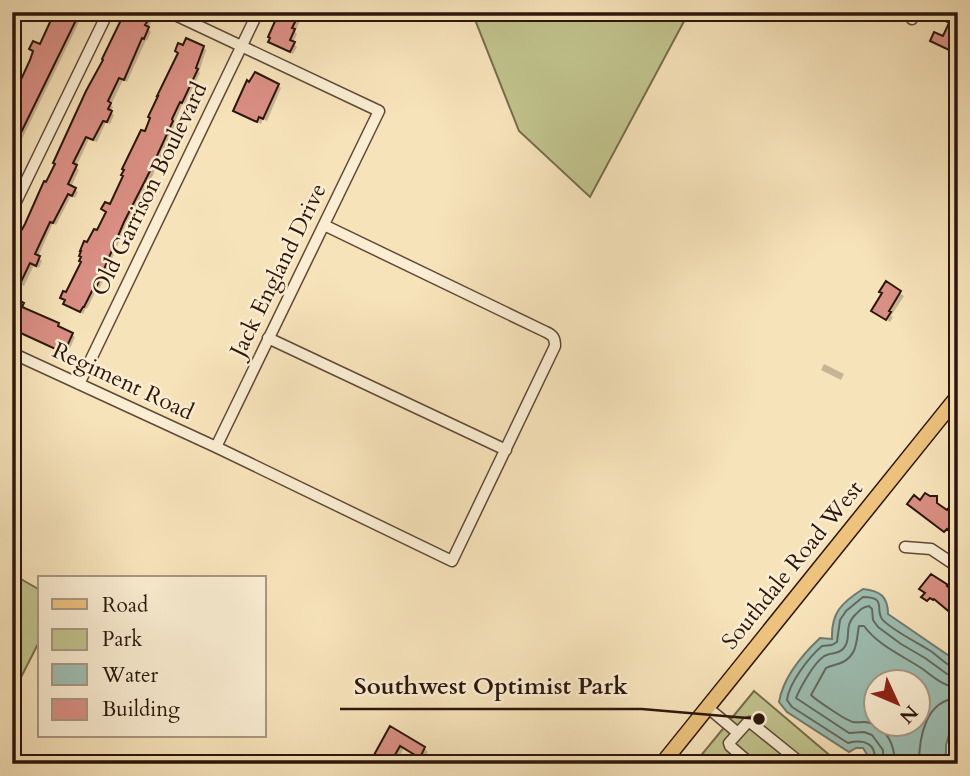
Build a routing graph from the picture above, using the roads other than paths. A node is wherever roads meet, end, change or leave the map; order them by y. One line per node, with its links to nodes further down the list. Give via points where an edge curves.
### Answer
1 (108, 12): 5 (street)
2 (169, 12): 4 (street)
3 (258, 12): 4 (street, Old Garrison Boulevard)
4 (242, 46): 6 (street, Jack England Drive, via 379,111); 9 (street, Old Garrison Boulevard)
5 (12, 210)
6 (324, 225): 7 (street, Jack England Drive); 12 (street, via 552,335 555,346)
7 (268, 338): 11 (street, Jack England Drive); 12 (street)
8 (12, 353): 9 (street, Regiment Road)
9 (79, 384): 11 (street, Regiment Road)
10 (958, 396): 15 (main road, Southdale Road West)
11 (216, 447): 12 (street, Regiment Road, via 452,561)
12 (506, 450)
13 (905, 547): 14 (street, via 931,549)
14 (958, 567)
15 (707, 707): 16 (street); 17 (main road, Southdale Road West)
16 (738, 733): 18 (street, via 730,746); 19 (street, via 750,722)
17 (662, 764)
18 (751, 764)
19 (802, 764)

